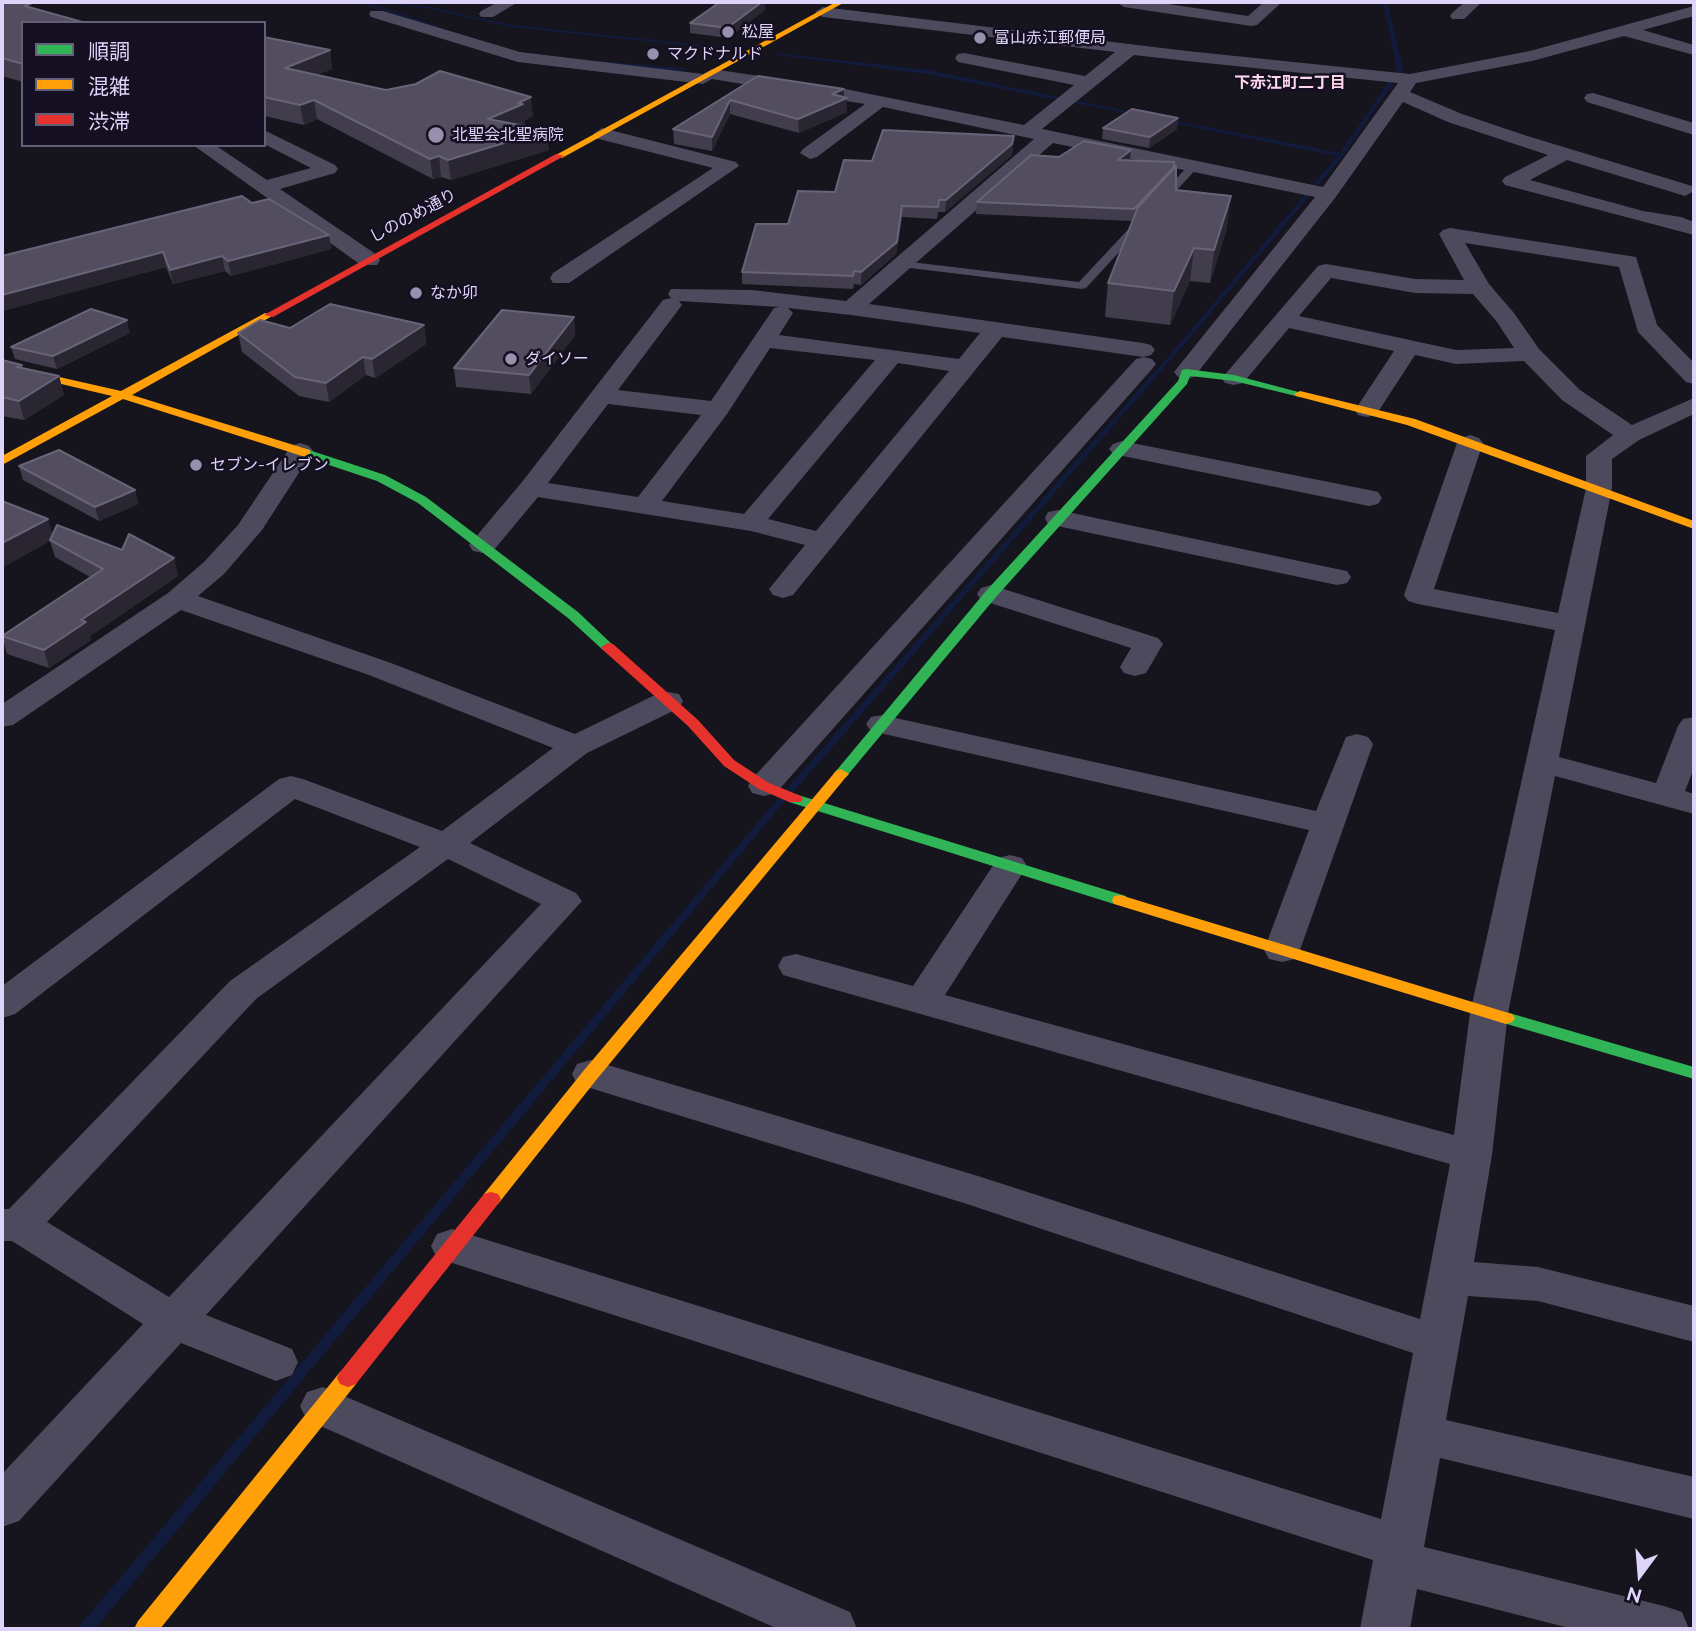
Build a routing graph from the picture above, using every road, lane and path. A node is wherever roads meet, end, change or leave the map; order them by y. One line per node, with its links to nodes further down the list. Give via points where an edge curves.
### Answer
1 (510, 2): 9 (street)
2 (841, 2): 7 (street, しののめ通り)
3 (1124, 2): 4 (street, via 1251,21)
4 (1274, 2)
5 (1474, 2): 10 (street)
6 (1694, 11): 11 (street)
7 (823, 12): 14 (street); 19 (street, しののめ通り)
8 (377, 14): 19 (street, via 518,57)
9 (487, 14)
10 (1458, 16)
11 (1660, 21): 12 (street); 13 (street)
12 (1694, 30)
13 (1625, 31): 15 (street); 21 (street, via 1532,56)
14 (1130, 48): 20 (street); 21 (street)
15 (1694, 50)
16 (1694, 57): 18 (street, via 1686,61)
17 (964, 58): 20 (street)
18 (1694, 64)
19 (708, 76): 23 (street); 26 (street, しののめ通り)
20 (1087, 82): 25 (street)
21 (1399, 82): 31 (street, via 1455,118); 35 (street)
22 (1593, 98): 24 (street)
23 (879, 102): 25 (street); 30 (street)
24 (1694, 129)
25 (1026, 133): 28 (street)
26 (602, 134): 39 (street, しののめ通り); 41 (street, via 729,166)
27 (266, 137): 33 (street, via 328,169)
28 (1048, 138): 32 (street); 40 (street)
29 (205, 147): 33 (street)
30 (810, 153)
31 (1564, 154): 34 (street); 38 (street, via 1512,181)
32 (1193, 167): 35 (street); 36 (lane)
33 (266, 187): 39 (street)
34 (1685, 190)
35 (1317, 192): 53 (street)
36 (1156, 206)
37 (1147, 216): 40 (lane, via 1083,286)
38 (1694, 229)
39 (369, 260): 56 (street, しののめ通り)
40 (902, 264): 43 (street)
41 (561, 278)
42 (1479, 287): 45 (street, via 1415,286 1326,271); 49 (street); 54 (street, via 1450,234 1628,262 1646,327)
43 (851, 308): 46 (street); 57 (street, via 752,297 675,300)
44 (782, 313): 47 (street)
45 (1284, 320): 48 (street); 55 (street)
46 (996, 329): 52 (street); 88 (street, via 1144,357)
47 (764, 340): 50 (street); 59 (street)
48 (1408, 347): 49 (street, via 1456,358); 60 (street)
49 (1530, 354): 61 (street, via 1571,395)
50 (892, 355): 52 (street); 71 (street)
51 (2, 367): 56 (street)
52 (965, 367): 73 (street)
53 (1186, 372): 55 (street); 63 (street, via 1183,382)
54 (1694, 377)
55 (1234, 378): 60 (street)
56 (121, 395): 64 (street); 65 (street, しののめ通り)
57 (602, 396): 59 (street); 66 (street)
58 (1694, 405): 61 (street)
59 (718, 409): 69 (street)
60 (1367, 410): 62 (street)
61 (1630, 435): 67 (street, via 1600,456)
62 (1470, 443): 67 (street); 79 (street, via 1418,594)
63 (1122, 449): 68 (street); 70 (street)
64 (300, 451): 74 (street, via 381,478 422,500); 78 (street, via 248,530 214,568)
65 (2, 461)
66 (531, 488): 69 (street); 74 (street)
67 (1599, 488): 72 (street); 79 (street)
68 (1369, 498)
69 (645, 506): 71 (street)
70 (1058, 518): 75 (street); 77 (street)
71 (751, 523): 73 (street)
72 (1694, 525)
73 (823, 541): 76 (street)
74 (483, 545): 81 (street, via 572,615)
75 (1336, 578)
76 (783, 589)
77 (991, 594): 80 (street, via 1148,644); 83 (street)
78 (178, 598): 82 (street); 86 (street, via 380,669)
79 (1570, 624): 87 (street)
80 (1135, 667)
81 (668, 701): 86 (street); 88 (street, via 729,763)
82 (2, 718)
83 (882, 724): 90 (street); 91 (street)
84 (1694, 726): 89 (street)
85 (1357, 744): 91 (street)
86 (576, 746): 92 (street)
87 (1540, 762): 89 (street); 98 (street)
88 (768, 787): 90 (street)
89 (1681, 800)
90 (807, 803): 93 (street); 100 (street)
91 (1328, 824): 94 (street)
92 (446, 845): 97 (street, via 291,786); 102 (street, via 243,990); 105 (street, via 564,901)
93 (1010, 866): 94 (street); 96 (street)
94 (1282, 950): 98 (street)
95 (796, 966): 96 (street)
96 (922, 1002): 101 (street)
97 (2, 1005)
98 (1489, 1013): 99 (street); 101 (street)
99 (1694, 1073)
100 (591, 1074): 103 (street); 107 (street, via 978,1192)
101 (1472, 1155): 104 (street)
102 (11, 1225): 105 (street)
103 (452, 1247): 109 (street); 113 (street)
104 (1449, 1277): 106 (street, via 1538,1284); 107 (street)
105 (173, 1321): 108 (street); 111 (street)
106 (1694, 1324)
107 (1437, 1343): 110 (street)
108 (276, 1362)
109 (323, 1406): 114 (street); 115 (street)
110 (1420, 1434): 112 (street); 113 (street)
111 (8, 1490)
112 (1694, 1499)
113 (1399, 1555): 116 (street); 117 (street)
114 (146, 1629)
115 (832, 1629)
116 (1385, 1629)
117 (1664, 1629)

